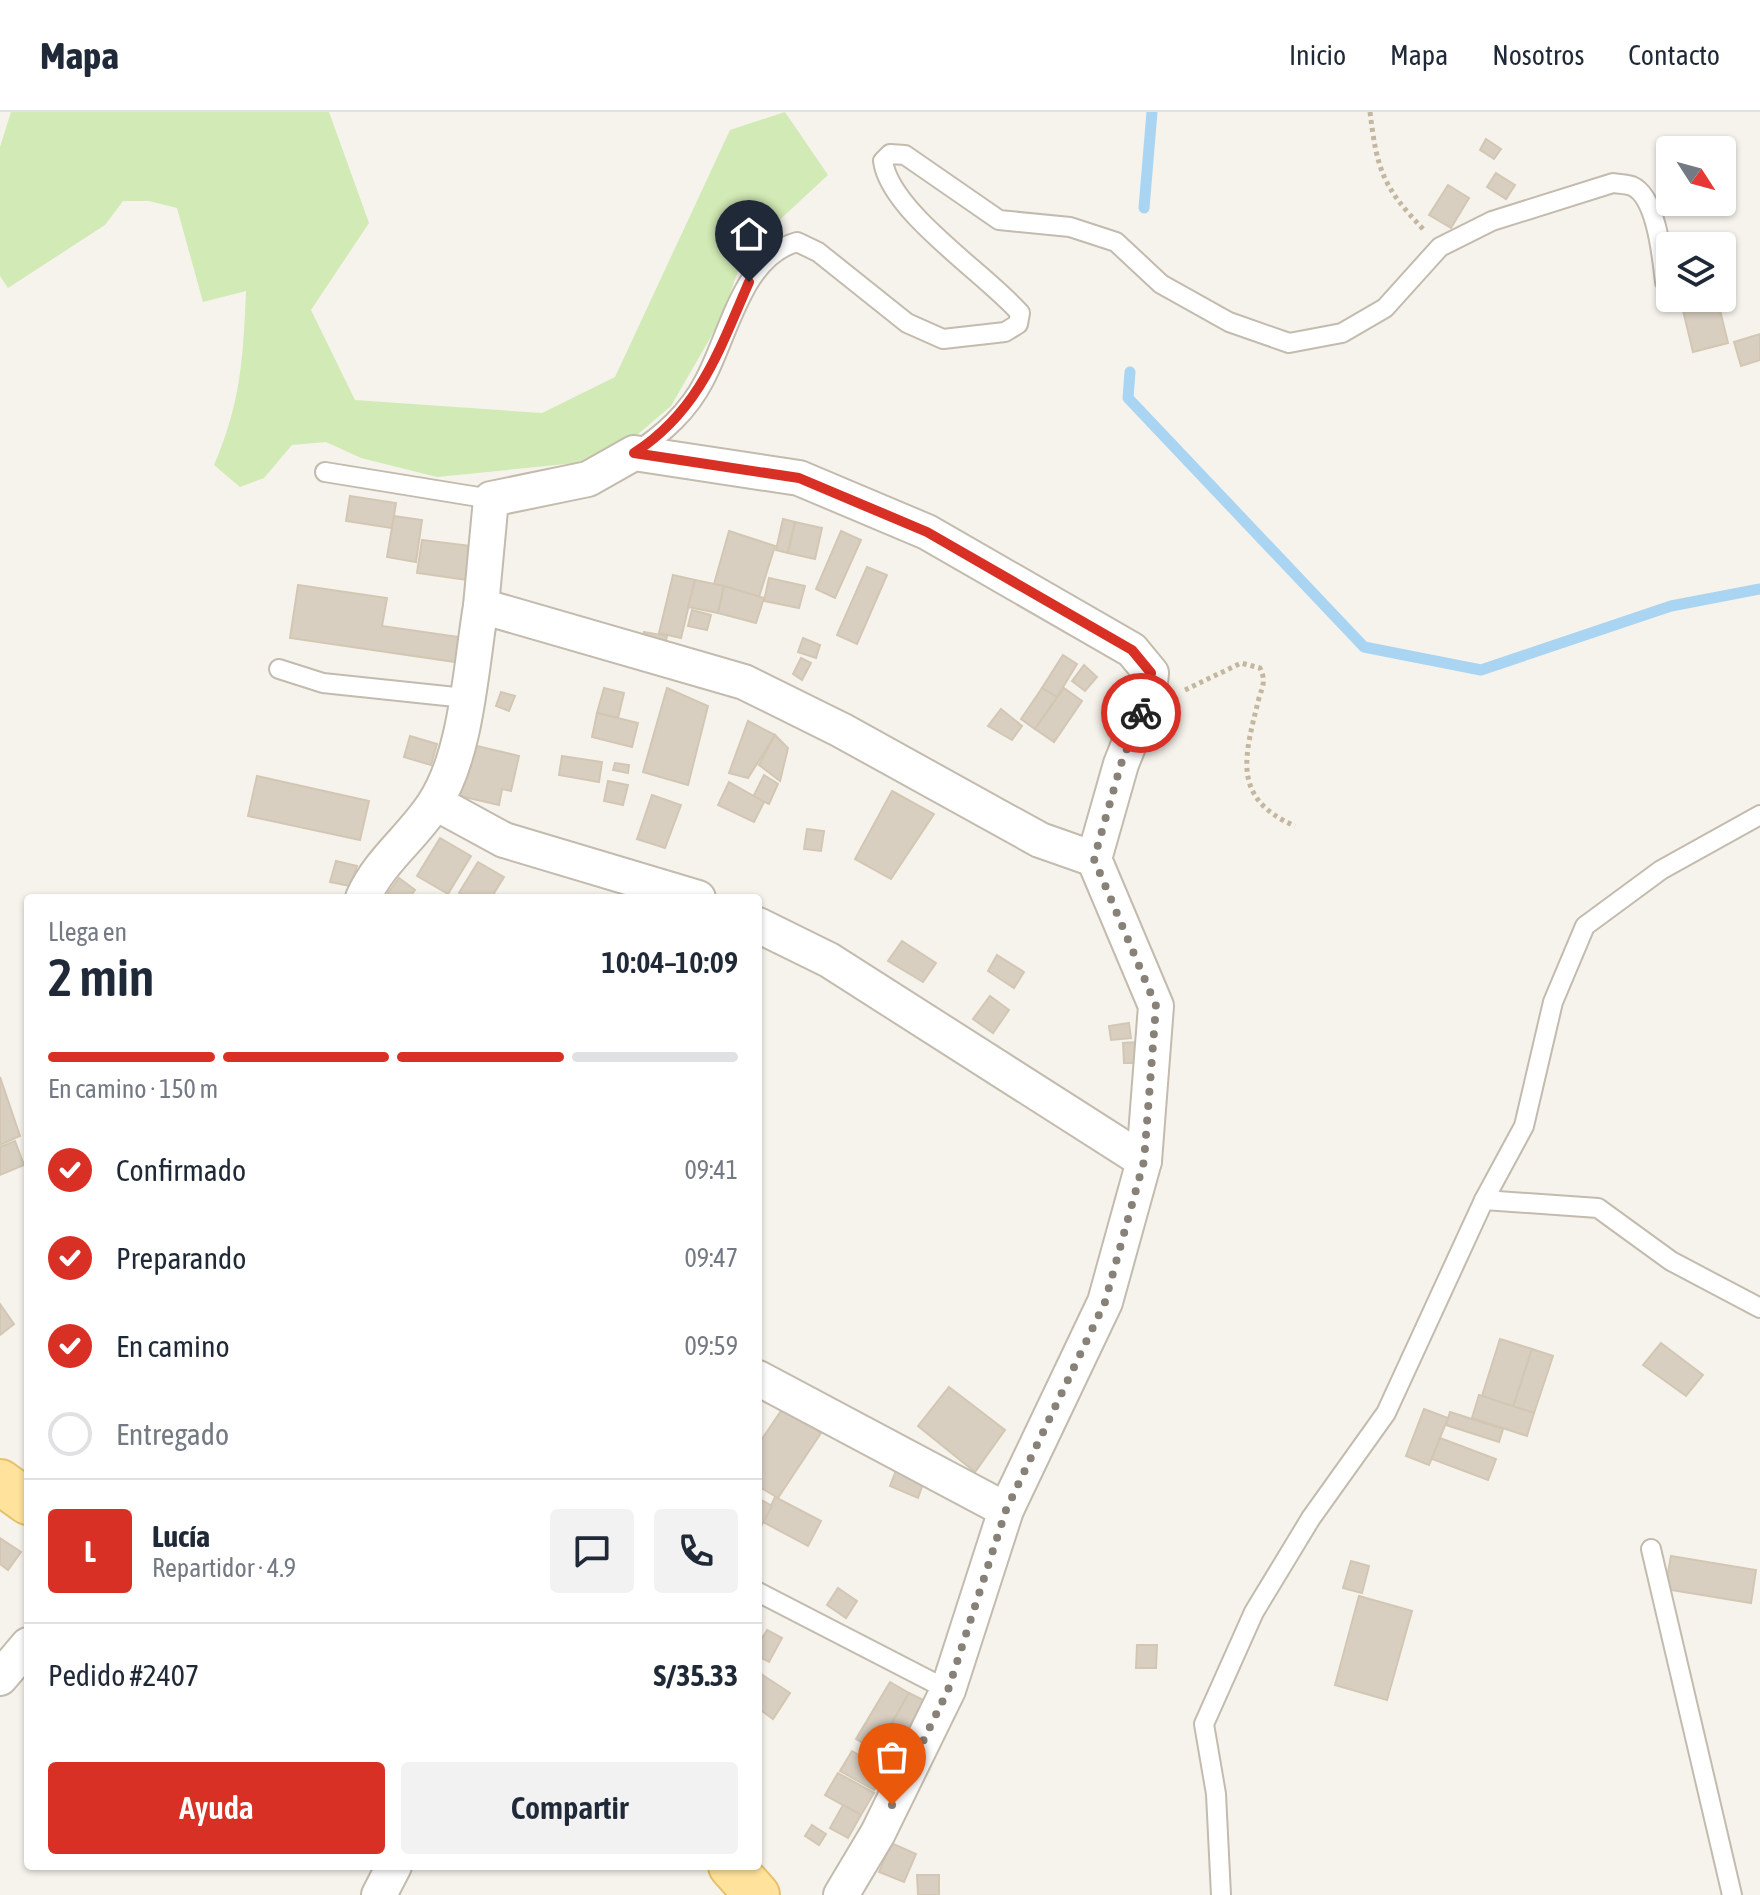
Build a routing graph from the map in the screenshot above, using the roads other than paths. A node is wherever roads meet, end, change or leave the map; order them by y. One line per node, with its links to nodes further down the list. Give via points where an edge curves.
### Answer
1 (1658, 232): 2 (lane, via 1646,200 1633,186 1613,183 1492,221 1440,247 1385,308 1342,333 1289,343 1229,322 1161,284 1116,242 1070,227 999,220 905,155 890,154 883,161 885,178 944,244 1020,313 1018,324 1005,332 943,339 907,323 818,252 797,242 777,248 749,282 704,383 686,409 662,435)
2 (634, 453): 4 (street, via 588,479); 10 (street, via 799,478 927,532 1132,650 1151,673 1149,694 1121,764)
3 (325, 472): 4 (lane)
4 (491, 499): 5 (street)
5 (481, 606): 7 (street); 10 (street, via 744,682 1040,840)
6 (279, 669): 7 (lane, via 323,683)
7 (465, 698): 8 (street, via 461,740)
8 (436, 803): 11 (street); 12 (street, via 504,840)
9 (1760, 815): 15 (lane, via 1661,870 1585,926 1553,1002 1524,1126)
10 (1094, 859): 14 (street, via 1156,1006)
11 (365, 894)
12 (685, 894)
13 (762, 927): 14 (street, via 829,960)
14 (1144, 1161): 20 (street, via 1105,1302)
15 (1484, 1200): 16 (lane, via 1598,1208 1671,1261); 31 (lane, via 1386,1413 1311,1518 1254,1612 1204,1724 1216,1794)
16 (1760, 1308)
17 (762, 1380): 20 (street)
18 (0, 1482): 19 (main road)
19 (24, 1499)
20 (1006, 1510): 25 (street)
21 (1651, 1549): 32 (lane)
22 (762, 1594): 25 (lane)
23 (24, 1650): 24 (street)
24 (0, 1678)
25 (948, 1690): 30 (street, via 878,1833)
26 (392, 1870): 28 (street)
27 (735, 1870): 29 (main road)
28 (379, 1895)
29 (757, 1895)
30 (841, 1895)
31 (1221, 1895)
32 (1732, 1895)

